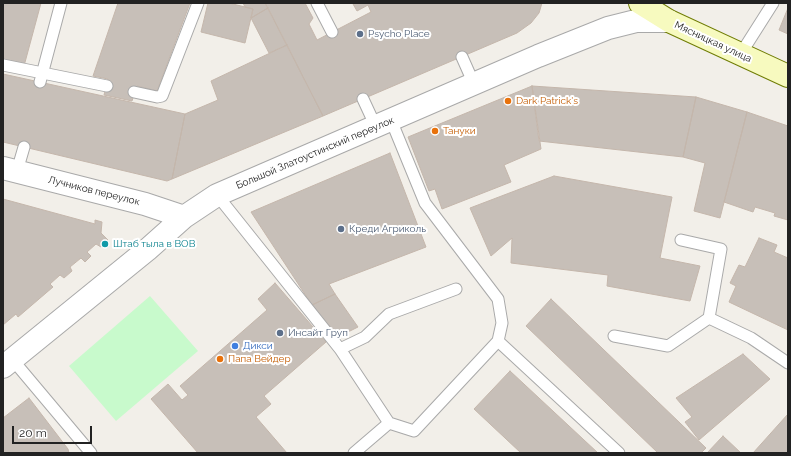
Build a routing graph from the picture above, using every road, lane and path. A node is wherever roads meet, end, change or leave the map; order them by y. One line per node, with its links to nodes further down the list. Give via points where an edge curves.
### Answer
1 (61, 3): 12 (lane)
2 (198, 3): 15 (lane, via 162,96)
3 (317, 3): 7 (lane)
4 (640, 3): 6 (main road, Мясницкая улица)
5 (773, 3): 8 (lane)
6 (669, 21): 8 (main road, Мясницкая улица); 13 (street, Большой Златоустинский переулок, via 636,21 608,28)
7 (332, 32)
8 (740, 55): 11 (main road, Мясницкая улица)
9 (462, 57): 13 (lane)
10 (3, 65): 12 (lane)
11 (788, 76)
12 (42, 77): 14 (lane)
13 (474, 84): 17 (street, Большой Златоустинский переулок)
14 (106, 86)
15 (134, 92)
16 (363, 98): 17 (lane)
17 (384, 124): 20 (street, Большой Златоустинский переулок); 26 (lane, via 425,203 498,299 502,322)
18 (24, 147): 19 (lane)
19 (10, 170): 21 (street, Лучников переулок, via 145,204)
20 (217, 195): 21 (street, Большой Златоустинский переулок); 27 (lane)
21 (184, 217): 28 (street, Большой Златоустинский переулок, via 148,250)
22 (681, 240): 24 (lane, via 720,249)
23 (456, 288): 27 (lane, via 389,314 365,338)
24 (709, 318): 25 (lane, via 668,346); 29 (lane, via 752,338)
25 (614, 336)
26 (498, 341): 30 (lane, via 414,431); 33 (lane)
27 (340, 349): 30 (lane)
28 (8, 363): 31 (lane)
29 (788, 363)
30 (389, 423): 32 (lane)
31 (91, 453)
32 (354, 453)
33 (619, 453)

